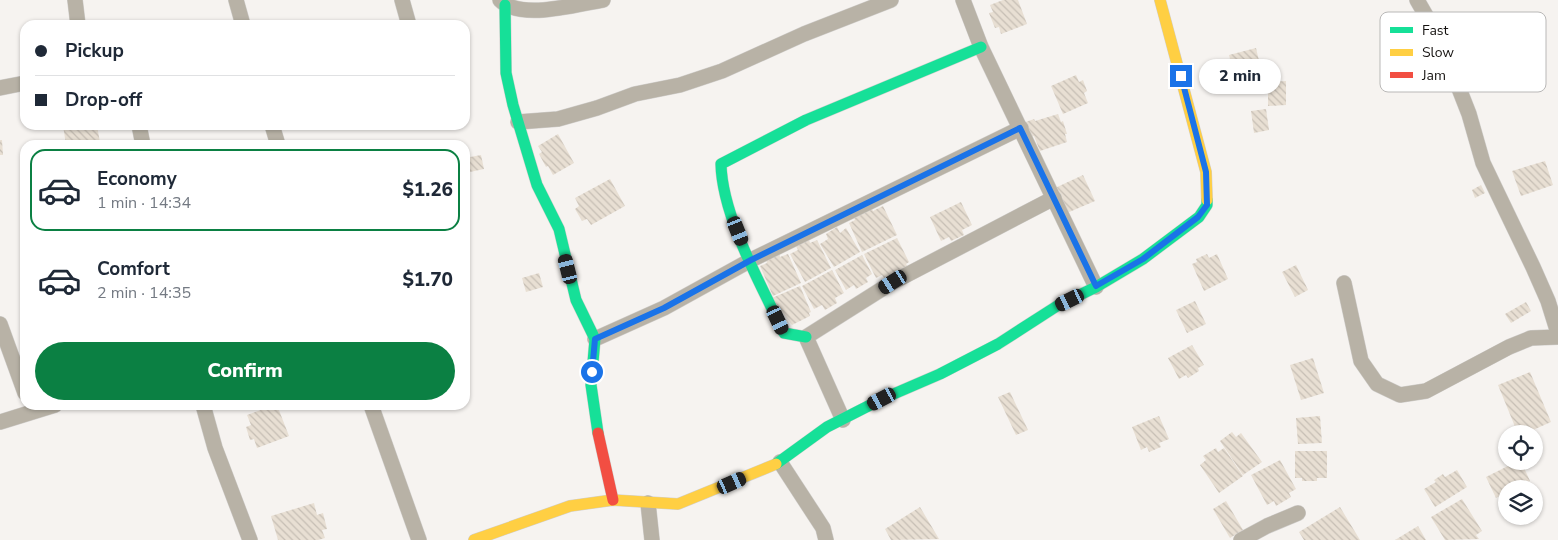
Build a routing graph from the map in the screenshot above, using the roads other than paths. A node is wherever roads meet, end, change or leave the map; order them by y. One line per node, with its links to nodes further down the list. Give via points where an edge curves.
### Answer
1 (75, 0): 11 (street)
2 (236, 0): 12 (street)
3 (402, 0): 13 (street)
4 (603, 0): 9 (street, via 540,11)
5 (891, 0): 18 (street, via 722,71 558,119)
6 (963, 0): 14 (street)
7 (1160, 0): 23 (street, via 1206,172 1207,205 1198,217 1143,259)
8 (1417, 0): 10 (street)
9 (503, 2): 18 (street, via 506,73)
10 (1424, 12)
11 (77, 20)
12 (242, 20)
13 (408, 20)
14 (981, 47): 19 (street); 21 (street, via 806,120 721,164 719,174 726,201)
15 (20, 83): 16 (street)
16 (0, 88)
17 (1460, 92): 25 (street, via 1483,163 1548,301)
18 (518, 122): 28 (street, via 537,185 559,228 576,300)
19 (1020, 128): 20 (street); 21 (street)
20 (1054, 198): 23 (street); 26 (street, via 893,282)
21 (751, 260): 26 (street, via 784,333); 28 (street, via 664,308)
22 (1344, 283): 27 (street, via 1361,361 1377,384 1400,394 1426,391 1531,338)
23 (1096, 286): 33 (street, via 1057,306 998,344)
24 (0, 324): 29 (street)
25 (1558, 333)
26 (806, 336): 33 (street)
27 (1558, 337)
28 (595, 339): 36 (street, via 591,385)
29 (20, 380)
30 (28, 410): 34 (street)
31 (204, 410): 39 (street, via 215,448)
32 (373, 410): 40 (street)
33 (843, 420): 35 (street, via 827,427)
34 (0, 422)
35 (780, 462): 37 (street, via 678,504); 43 (street, via 823,528)
36 (613, 500): 37 (street); 41 (street, via 570,506)
37 (648, 503): 42 (street)
38 (1298, 513): 44 (street)
39 (250, 540)
40 (420, 540)
41 (474, 540)
42 (652, 540)
43 (826, 540)
44 (1241, 540)

